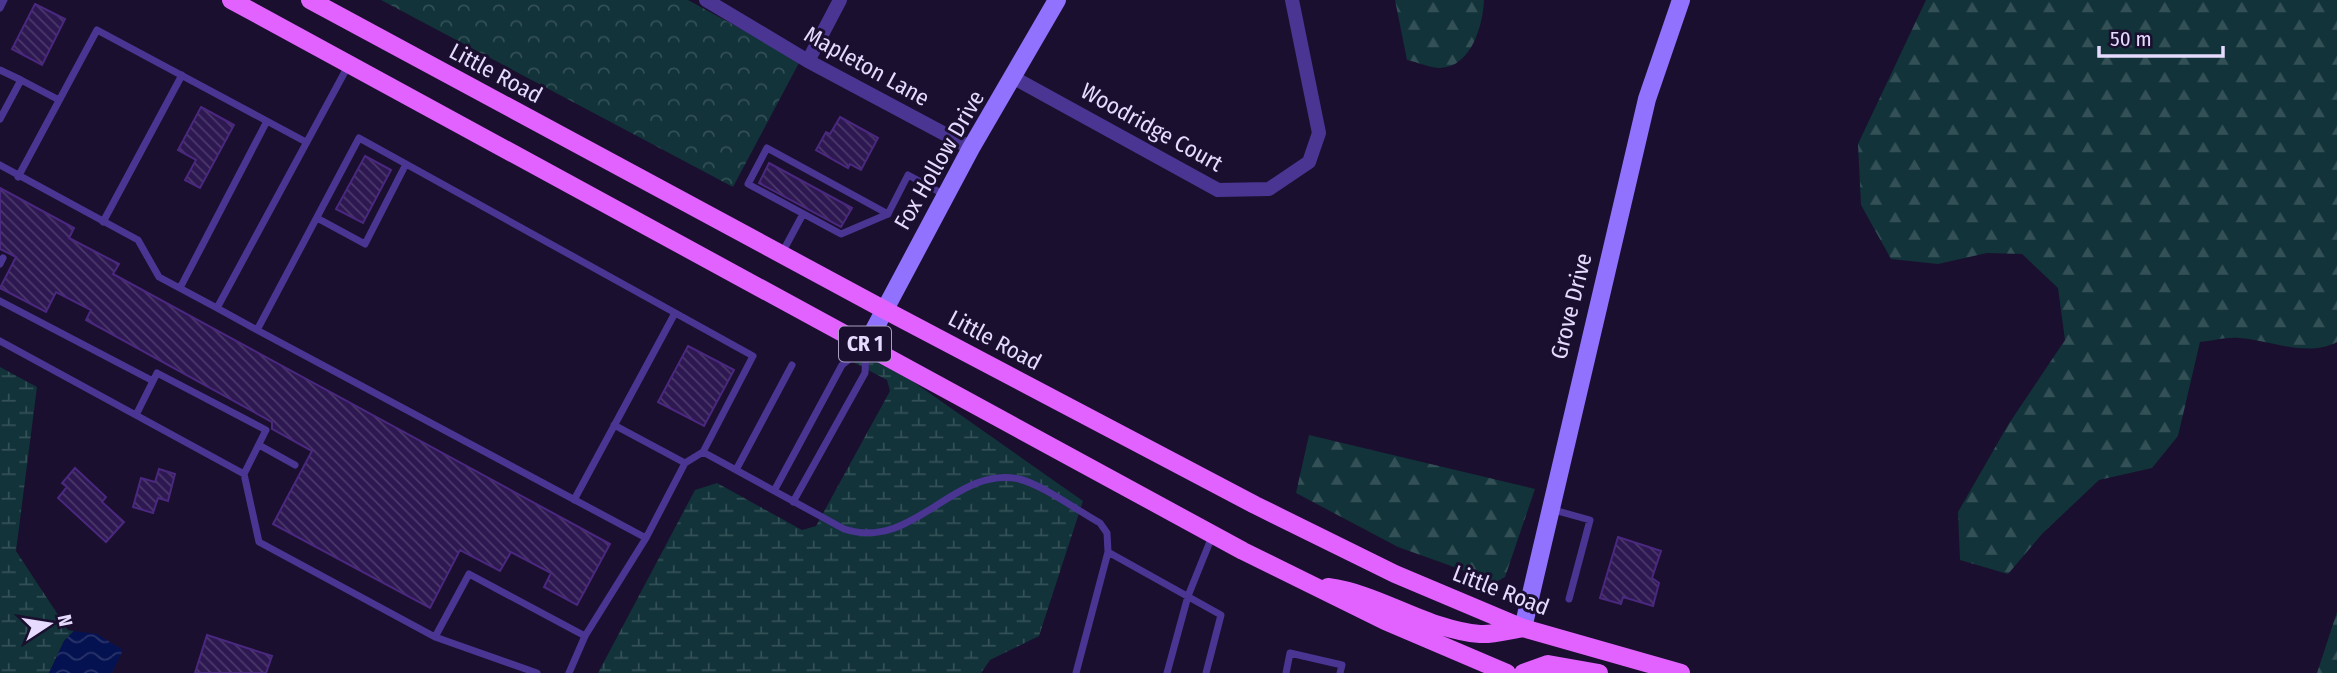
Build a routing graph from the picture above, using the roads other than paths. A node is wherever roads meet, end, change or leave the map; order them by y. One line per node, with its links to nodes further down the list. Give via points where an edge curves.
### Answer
1 (4, 0): 9 (lane)
2 (231, 0): 11 (main road, CR 1)
3 (310, 0): 29 (main road, Little Road / CR 1)
4 (706, 0): 10 (street, Mapleton Lane)
5 (840, 0): 10 (street)
6 (1057, 0): 14 (street, Fox Hollow Drive)
7 (1292, 0): 14 (street, Woodridge Court, via 1319,133 1309,162 1269,189 1219,190)
8 (1681, 0): 51 (street, Grove Drive, via 1647,99)
9 (0, 8)
10 (808, 61): 20 (street, Mapleton Lane)
11 (350, 63): 19 (lane); 37 (main road, CR 1)
12 (0, 70): 15 (lane)
13 (182, 75): 16 (lane, via 97,30); 18 (lane); 28 (lane)
14 (1014, 78): 20 (street, Fox Hollow Drive)
15 (21, 80): 16 (lane); 17 (lane)
16 (60, 100): 23 (lane)
17 (0, 119)
18 (267, 121): 19 (lane); 30 (lane)
19 (306, 142): 32 (lane)
20 (971, 148): 24 (street, Fox Hollow Drive)
21 (406, 164): 27 (lane, via 359,138); 27 (lane, via 365,244); 34 (lane)
22 (0, 165): 23 (lane)
23 (18, 177): 28 (lane)
24 (946, 195): 26 (lane, via 908,175); 33 (street, Fox Hollow Drive)
25 (803, 214): 26 (lane, via 841,234); 26 (lane, via 748,184 767,148); 29 (lane)
26 (888, 214)
27 (317, 218): 35 (lane)
28 (103, 222): 30 (lane, via 138,240 159,276)
29 (781, 254): 33 (main road, Little Road / CR 1)
30 (180, 288): 32 (lane)
31 (0, 301): 39 (lane)
32 (217, 308): 35 (lane)
33 (883, 309): 37 (street, Fox Hollow Drive); 58 (main road, Little Road / CR 1, via 1255,505 1395,574)
34 (675, 313): 41 (lane); 43 (lane, via 753,356)
35 (257, 330): 49 (lane)
36 (0, 341): 40 (lane)
37 (866, 345): 48 (lane, via 842,365); 50 (lane, via 864,373); 52 (main road, CR 1)
38 (792, 365): 46 (lane)
39 (153, 381): 40 (lane); 42 (lane, via 157,373 266,430)
40 (137, 413): 47 (lane)
41 (614, 425): 44 (lane); 49 (lane)
42 (259, 445): 45 (lane); 47 (lane)
43 (703, 452): 44 (lane); 46 (lane)
44 (685, 463): 53 (lane)
45 (295, 465)
46 (736, 470): 48 (lane)
47 (244, 474): 60 (lane, via 259,541)
48 (774, 492): 50 (lane)
49 (574, 500): 53 (lane)
50 (793, 502): 54 (lane, via 844,529 884,533 992,478 1022,480 1100,523 1110,543)
51 (1549, 509): 57 (lane, via 1590,520); 58 (street, Grove Drive)
52 (1213, 534): 55 (main road, CR 1); 56 (lane)
53 (646, 538): 59 (lane)
54 (1108, 552): 56 (lane); 63 (lane)
55 (1313, 586): 58 (main road, via 1349,590 1461,632); 68 (main road, CR 1)
56 (1188, 596): 64 (lane); 65 (lane, via 1221,615)
57 (1569, 599)
58 (1523, 628): 71 (main road, Little Road / CR 1)
59 (585, 636): 60 (lane, via 469,574); 62 (lane)
60 (435, 637): 61 (lane)
61 (537, 673)
62 (569, 673)
63 (1076, 673)
64 (1167, 673)
65 (1206, 673)
66 (1286, 673): 67 (lane, via 1290,653 1342,665)
67 (1340, 673)
68 (1507, 673)
69 (1523, 673): 70 (main road, via 1548,664)
70 (1599, 673)
71 (1681, 673)

